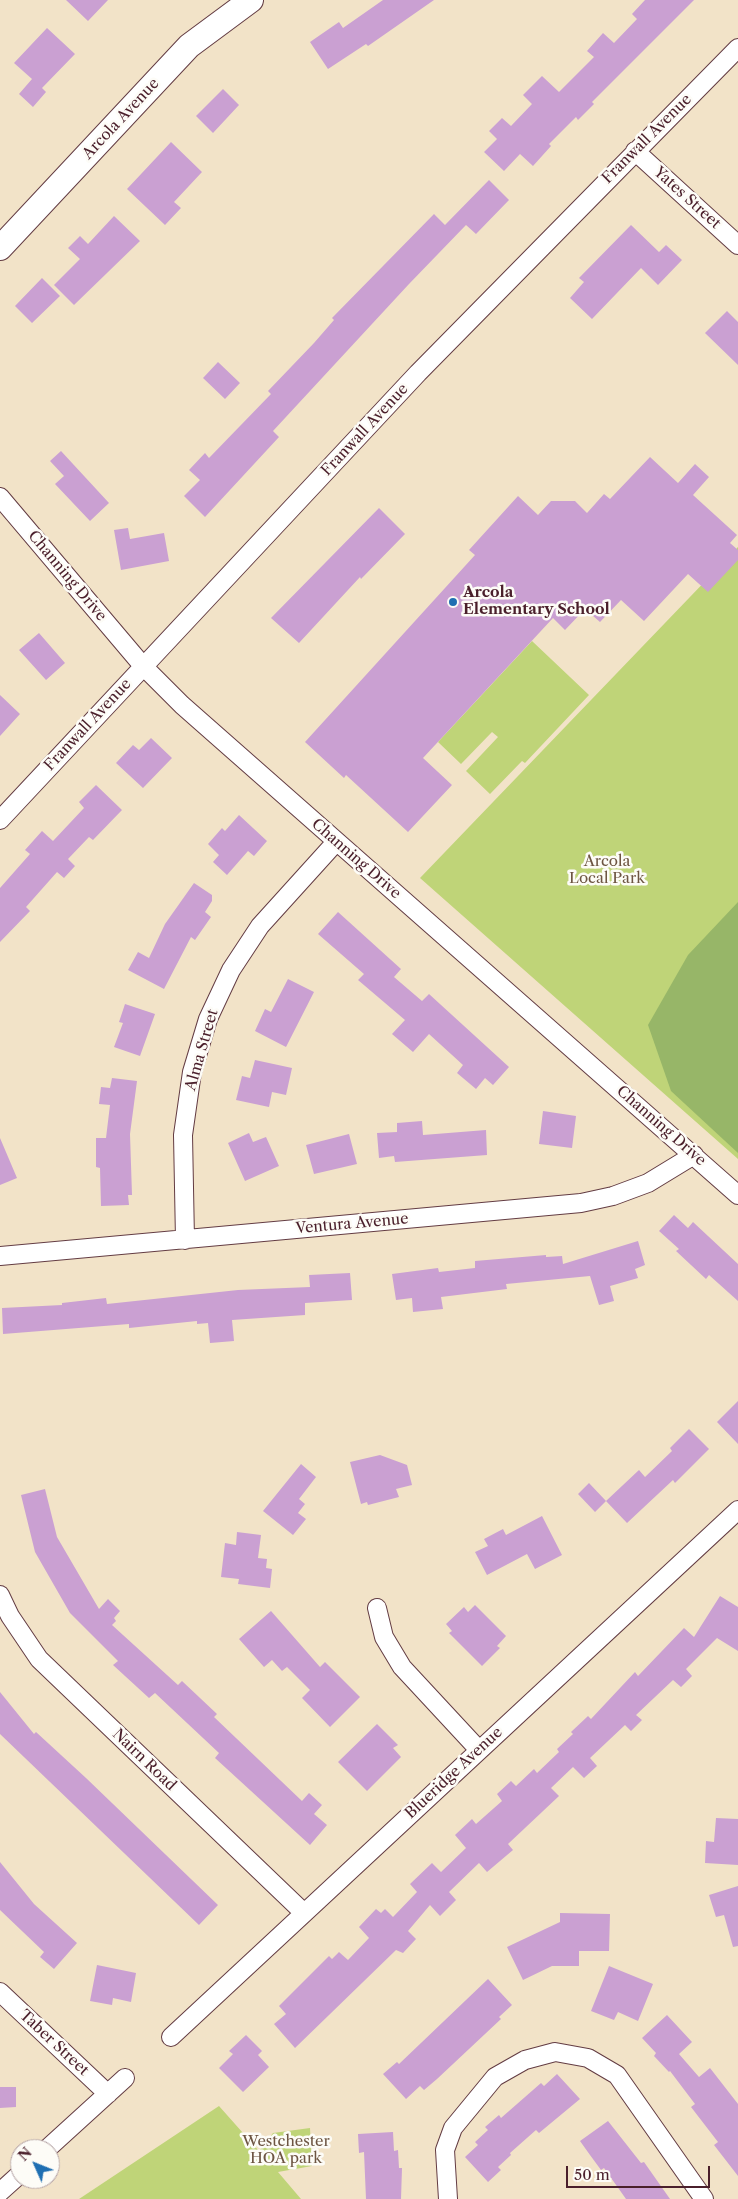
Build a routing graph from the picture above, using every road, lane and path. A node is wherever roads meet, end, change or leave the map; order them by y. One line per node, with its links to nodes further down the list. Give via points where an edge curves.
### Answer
1 (251, 0): 5 (street, Arcola Avenue, via 189,46)
2 (738, 48): 3 (street, Franwall Avenue)
3 (635, 151): 4 (street, Yates Street); 7 (street, Franwall Avenue, via 418,373)
4 (738, 244)
5 (0, 248)
6 (0, 498): 7 (street, Channing Drive)
7 (144, 666): 8 (street, Franwall Avenue); 9 (street, Channing Drive, via 182,705)
8 (0, 820)
9 (336, 842): 10 (street, Channing Drive); 12 (street, Alma Street, via 260,926 231,970 208,1019 192,1072 182,1134)
10 (694, 1155): 11 (street, Channing Drive); 12 (street, Ventura Avenue, via 648,1182 613,1196 581,1202)
11 (738, 1195)
12 (184, 1240): 13 (street, Ventura Avenue)
13 (0, 1256)
14 (735, 1518): 17 (street, Blueridge Avenue)
15 (0, 1595): 18 (street, Nairn Road, via 38,1659)
16 (378, 1608): 17 (street, via 384,1637 402,1667)
17 (479, 1750): 18 (street, Blueridge Avenue)
18 (303, 1912): 20 (street, Blueridge Avenue)
19 (0, 1992): 22 (street, Taber Street)
20 (171, 2037)
21 (125, 2078): 22 (street)
22 (108, 2094): 23 (street)
23 (58, 2139)
24 (10, 2183): 25 (street)
25 (0, 2192)
26 (448, 2199): 27 (street, via 445,2150 453,2128 495,2077 525,2060 555,2052 588,2058 617,2075)
27 (704, 2199)

